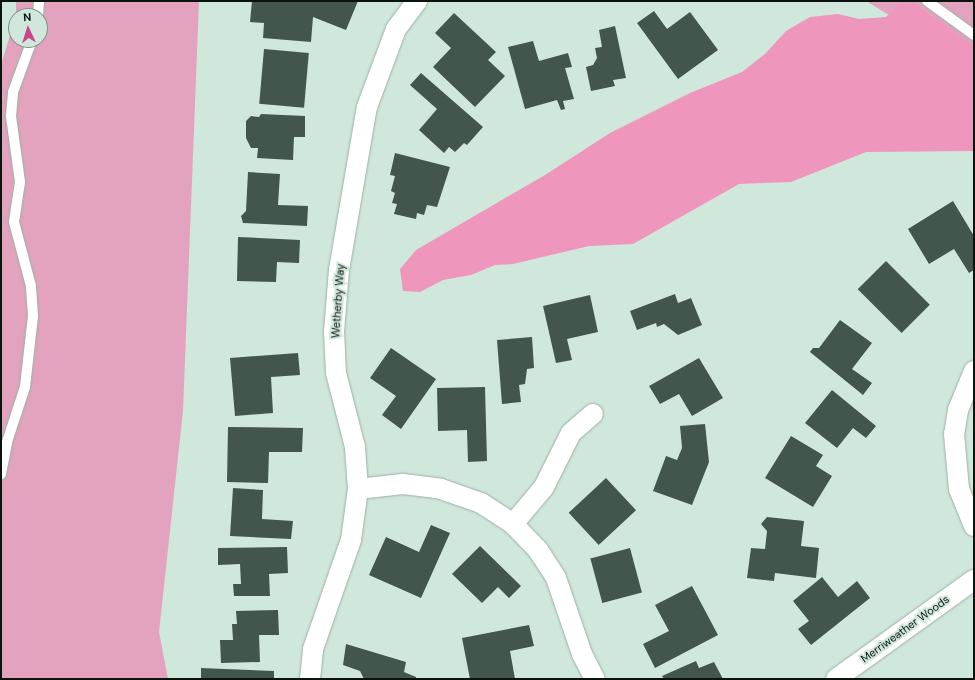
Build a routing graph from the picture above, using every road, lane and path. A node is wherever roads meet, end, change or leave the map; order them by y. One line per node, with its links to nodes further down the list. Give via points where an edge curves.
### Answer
1 (417, 1): 8 (street, Wetherby Way, via 396,29 367,107 339,270 334,332 336,373 355,447)
2 (927, 1): 3 (lane)
3 (974, 35)
4 (29, 48): 7 (lane, via 13,92 11,116 20,182 14,222 31,286 34,316 25,387 7,442)
5 (974, 372): 10 (street, via 958,410 954,434 959,489)
6 (593, 414): 9 (street, via 572,433 544,487)
7 (1, 474)
8 (358, 489): 9 (street, via 403,484 441,489 481,503); 12 (street, Wetherby Way, via 350,540 313,649)
9 (513, 524): 13 (street, via 538,550 556,578 582,654)
10 (974, 526)
11 (974, 580): 14 (street, Merriweather Woods)
12 (310, 679)
13 (595, 679)
14 (836, 679)

